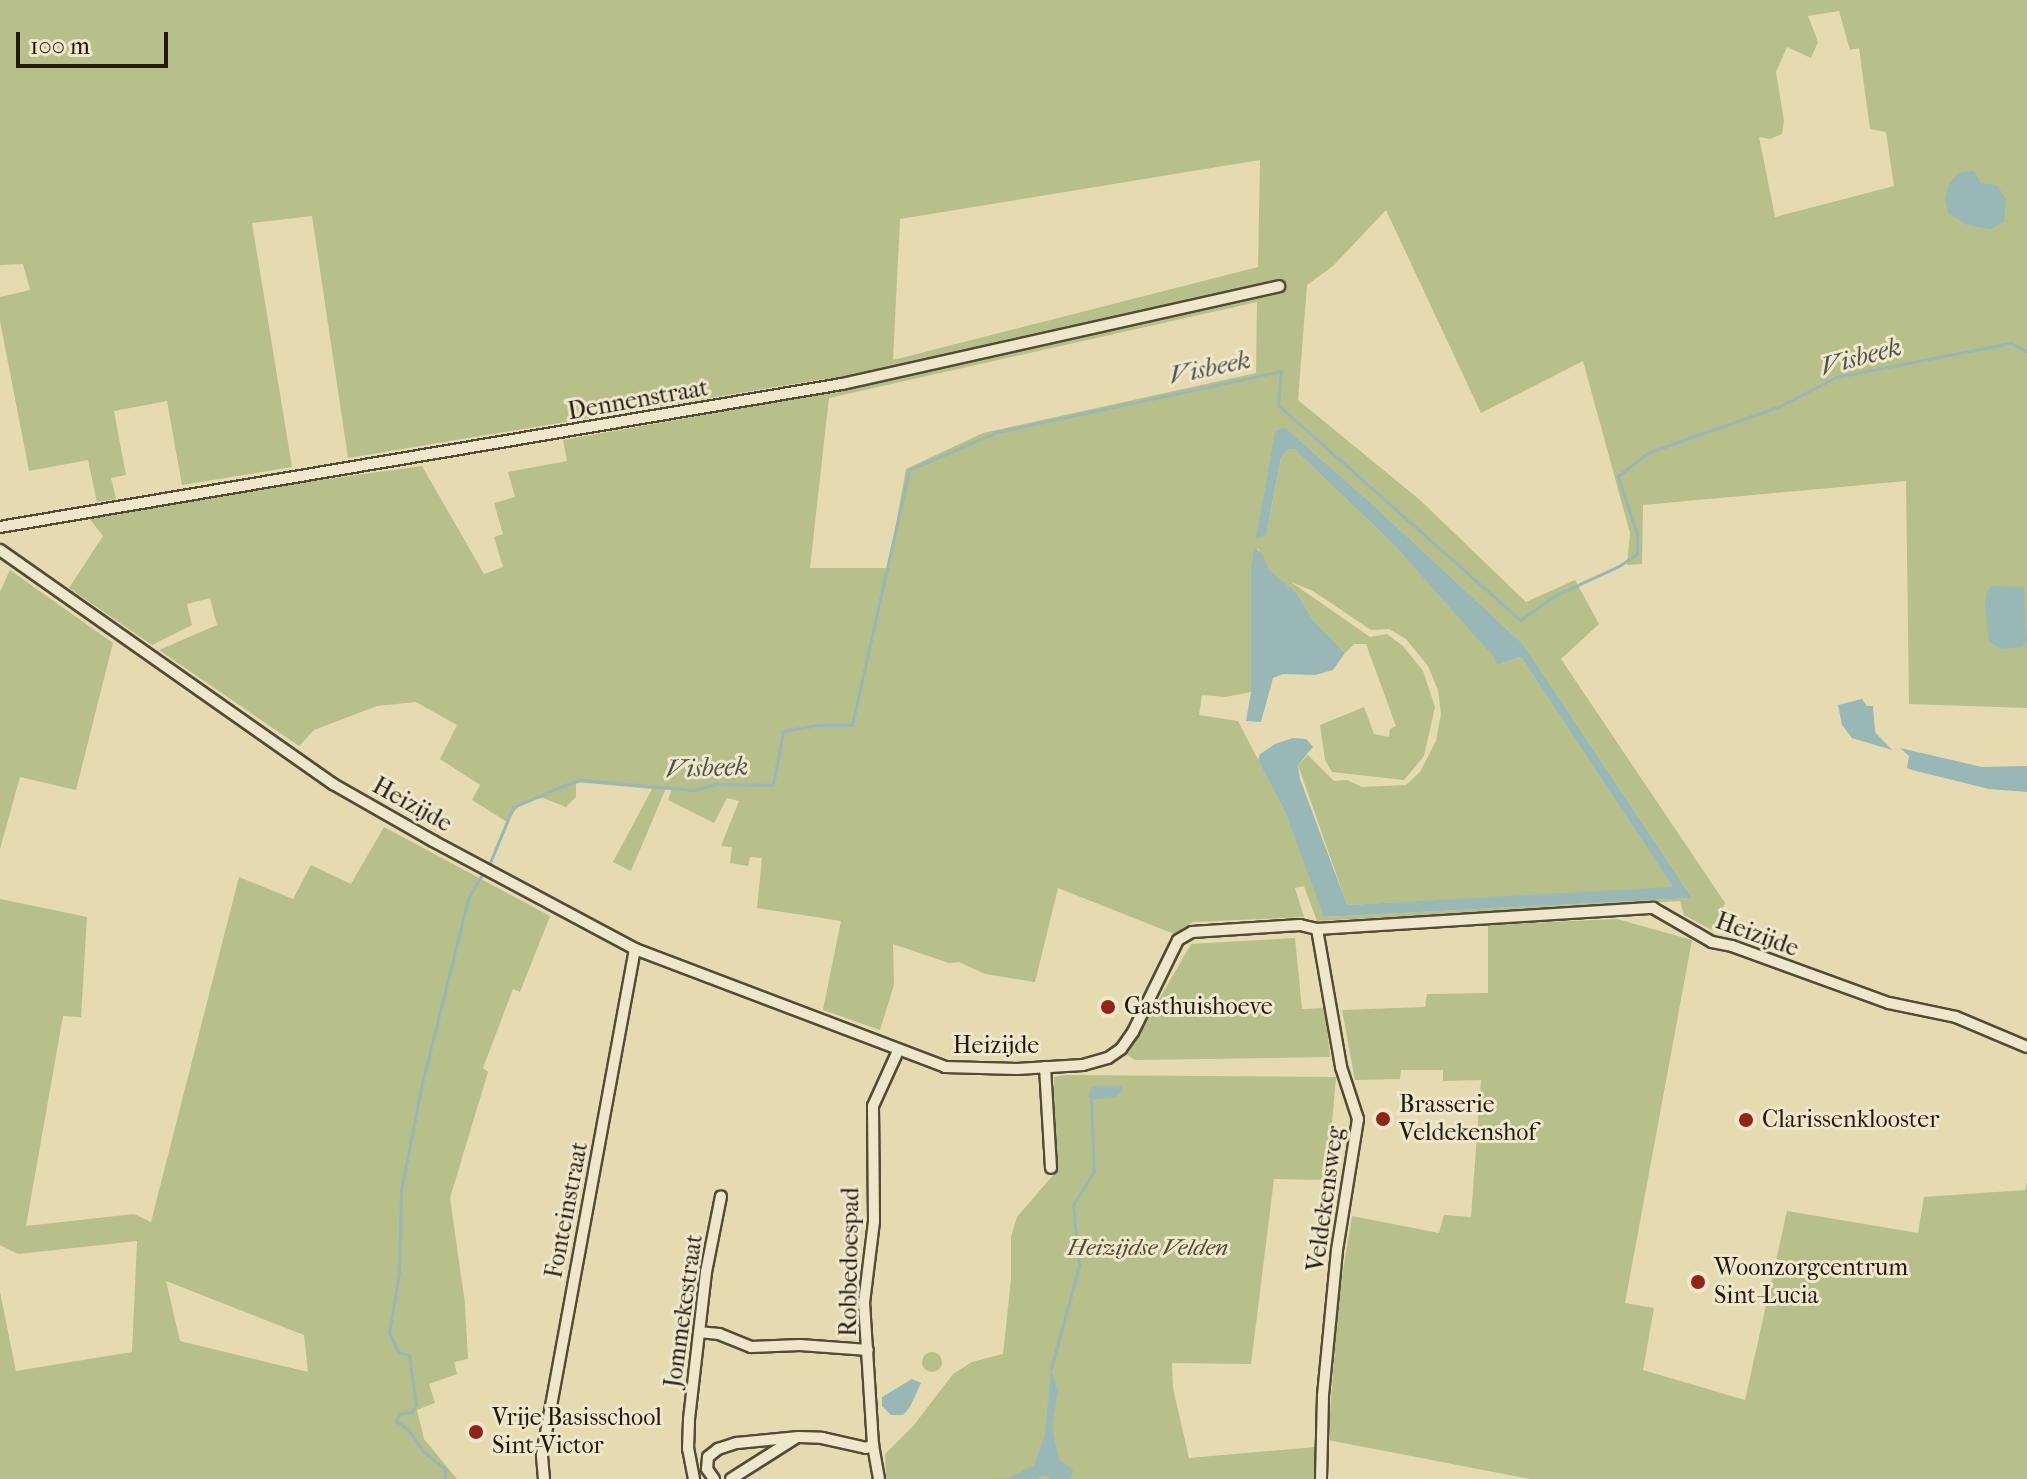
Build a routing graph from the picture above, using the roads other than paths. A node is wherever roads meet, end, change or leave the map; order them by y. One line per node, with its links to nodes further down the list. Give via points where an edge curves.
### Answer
1 (1279, 286): 2 (street, Dennenstraat, via 842,384)
2 (0, 527)
3 (0, 550): 5 (street, Heizijde, via 333,784)
4 (1317, 929): 6 (street, Heizijde, via 1660,909 1712,942 1889,1003 1956,1017); 8 (street, Heizijde, via 1300,925 1192,932 1178,940 1121,1049 1092,1063); 20 (street, Veldekensweg, via 1341,1067 1358,1119 1337,1250)
5 (635, 949): 7 (street, Heizijde); 15 (street, Fonteinstraat, via 545,1436)
6 (2027, 1047)
7 (898, 1051): 8 (street, Heizijde, via 968,1070); 12 (street, Robbedoespad, via 873,1106 874,1221 864,1303)
8 (1045, 1067): 9 (street)
9 (1051, 1168)
10 (721, 1196): 11 (street, Jommekestraat)
11 (699, 1332): 12 (street, via 751,1347); 16 (street, Jommekestraat, via 688,1436)
12 (868, 1350): 14 (street, Robbedoespad)
13 (799, 1437): 14 (street); 17 (street, via 718,1449 708,1457 707,1469); 18 (street)
14 (873, 1445): 19 (street, Robbedoespad)
15 (544, 1479)
16 (694, 1479)
17 (714, 1479)
18 (731, 1479)
19 (879, 1479)
20 (1321, 1479)

